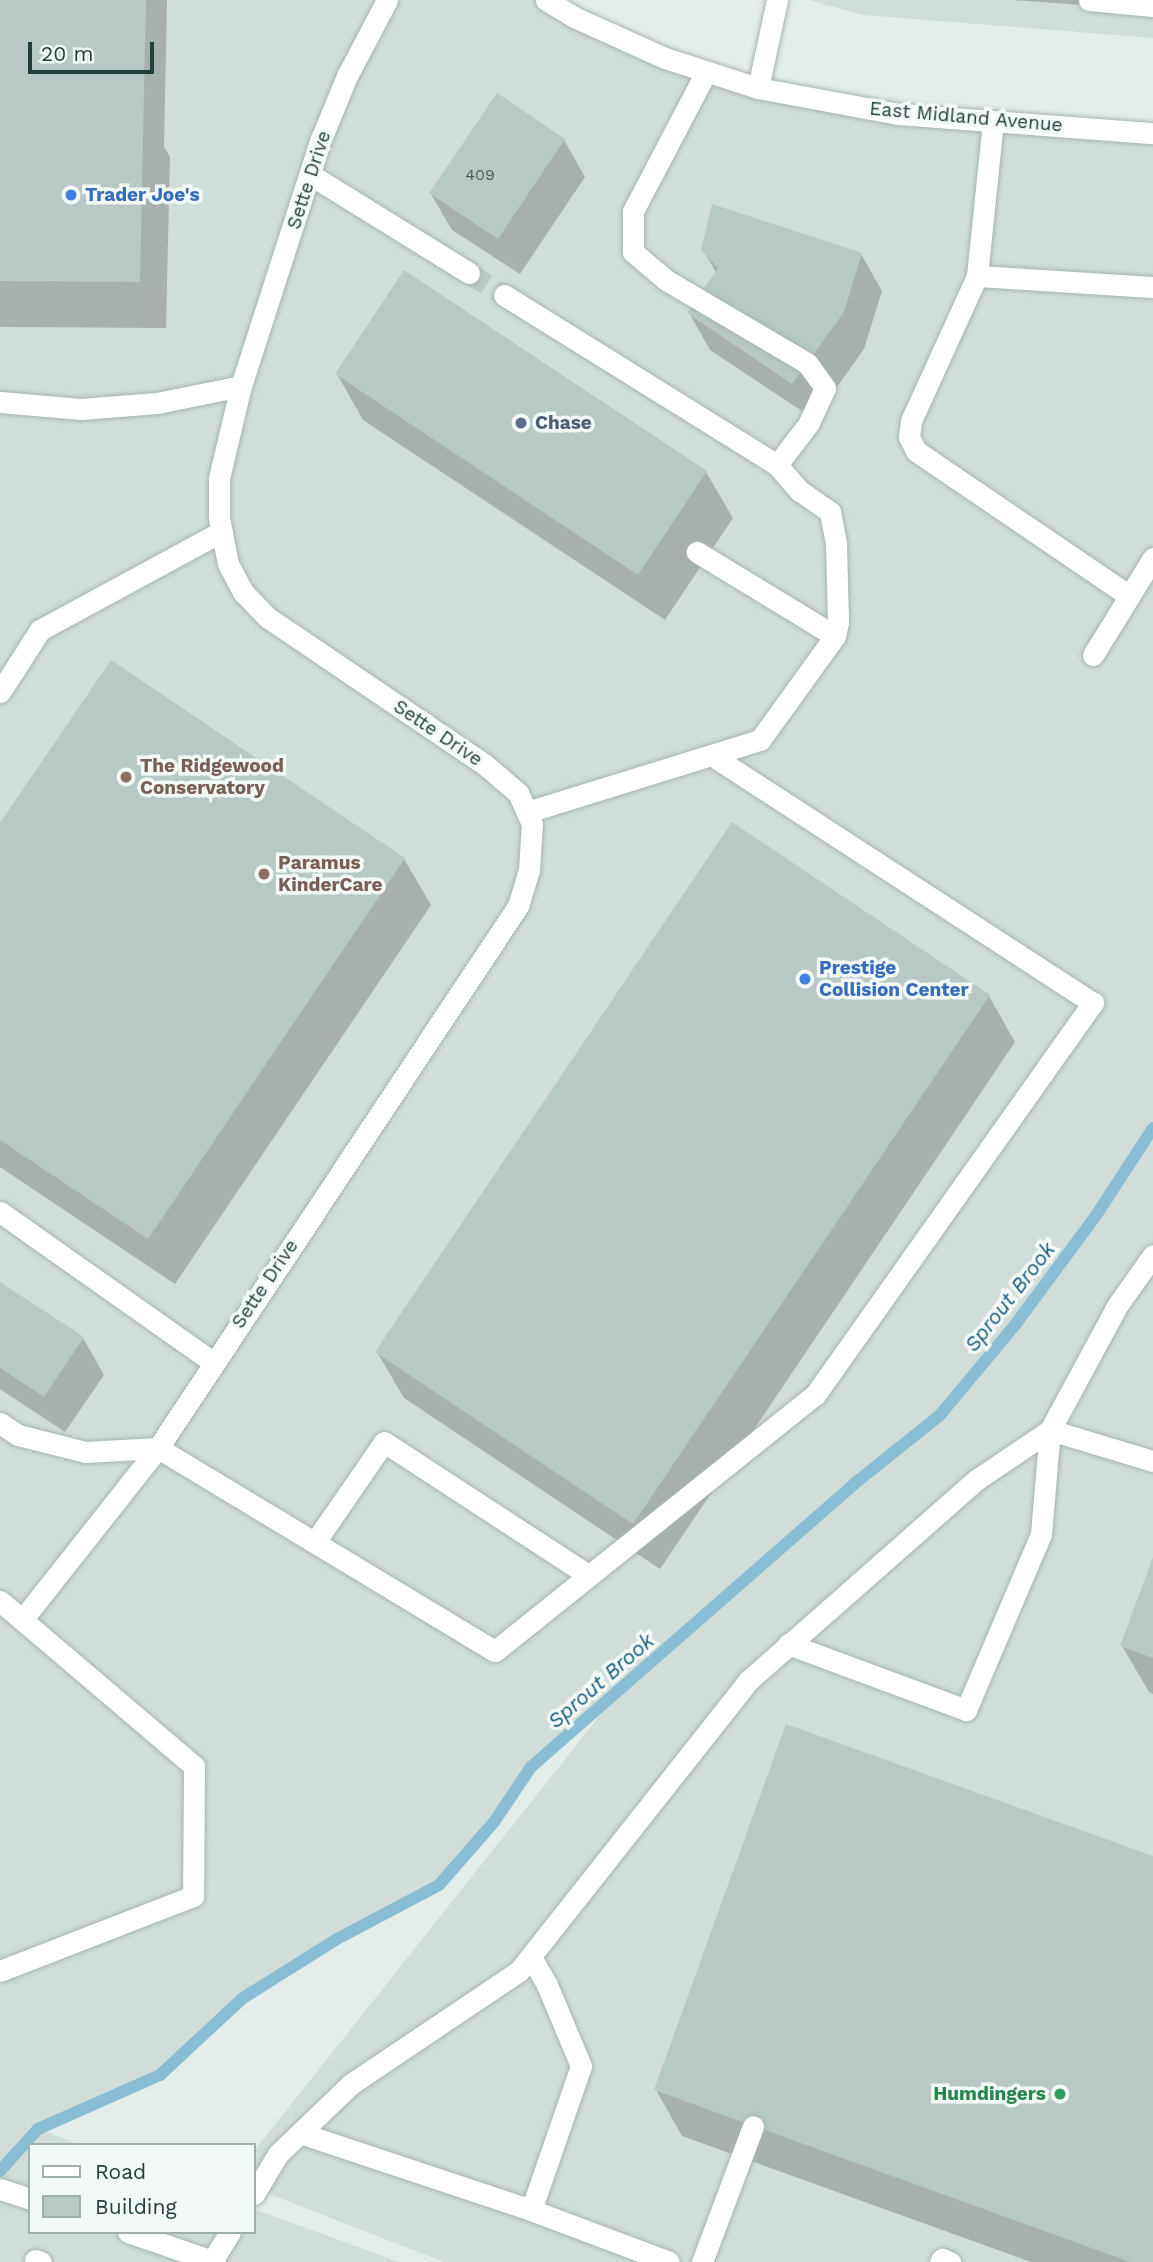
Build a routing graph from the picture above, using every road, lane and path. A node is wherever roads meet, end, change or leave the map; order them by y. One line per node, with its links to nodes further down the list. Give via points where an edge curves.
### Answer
1 (387, 0): 10 (street, Sette Drive, via 347,76)
2 (546, 0): 6 (street, East Midland Avenue, via 665,58)
3 (777, 0): 7 (street)
4 (1089, 0): 5 (street)
5 (1153, 6)
6 (706, 72): 7 (street, East Midland Avenue); 17 (street, via 634,211 634,252 666,280 807,363 825,388 809,423)
7 (758, 88): 8 (street, East Midland Avenue, via 898,114)
8 (993, 121): 9 (street, East Midland Avenue); 12 (street)
9 (1153, 133)
10 (311, 175): 11 (street); 15 (street, Sette Drive)
11 (469, 273)
12 (977, 276): 13 (street); 21 (street, via 911,421 909,437 916,451)
13 (1153, 288)
14 (504, 295): 17 (street)
15 (241, 386): 16 (street, via 157,403 81,409); 18 (street, Sette Drive, via 219,478)
16 (0, 402)
17 (777, 465): 22 (street, via 800,491 830,512 836,544)
18 (222, 531): 24 (street, via 40,630); 26 (street, Sette Drive, via 228,564 243,592 267,617 484,764 518,793)
19 (697, 552): 22 (street)
20 (1153, 558): 21 (street)
21 (1129, 596): 23 (street)
22 (835, 636): 25 (street, via 760,740)
23 (1093, 655)
24 (0, 692)
25 (713, 755): 26 (street); 35 (street, via 1093,1003 815,1395)
26 (527, 812): 29 (street, Sette Drive, via 532,824 529,870 518,905)
27 (0, 1212): 29 (street)
28 (1153, 1255): 31 (street, via 1117,1306)
29 (213, 1362): 32 (street, Sette Drive)
30 (0, 1423): 32 (street, via 18,1435 85,1452)
31 (1049, 1430): 33 (street); 38 (street, via 976,1480); 38 (street, via 1041,1534 965,1710)
32 (158, 1448): 34 (street); 37 (street, Sette Drive)
33 (1153, 1461)
34 (315, 1542): 35 (street, via 495,1650); 35 (street, via 384,1442)
35 (588, 1575)
36 (0, 1601): 37 (street)
37 (22, 1620): 40 (street, via 194,1766 193,1896)
38 (788, 1644): 39 (street, via 748,1681)
39 (531, 1957): 42 (street, via 519,1972 351,2084); 44 (street, via 581,2066)
40 (0, 1971)
41 (753, 2126): 49 (street)
42 (300, 2133): 43 (street, via 278,2154); 44 (street)
43 (256, 2191)
44 (531, 2210): 48 (street)
45 (134, 2234): 47 (street)
46 (228, 2234): 47 (street)
47 (208, 2261)
48 (669, 2262)
49 (702, 2262)
50 (940, 2262): 51 (street)
51 (950, 2262)

